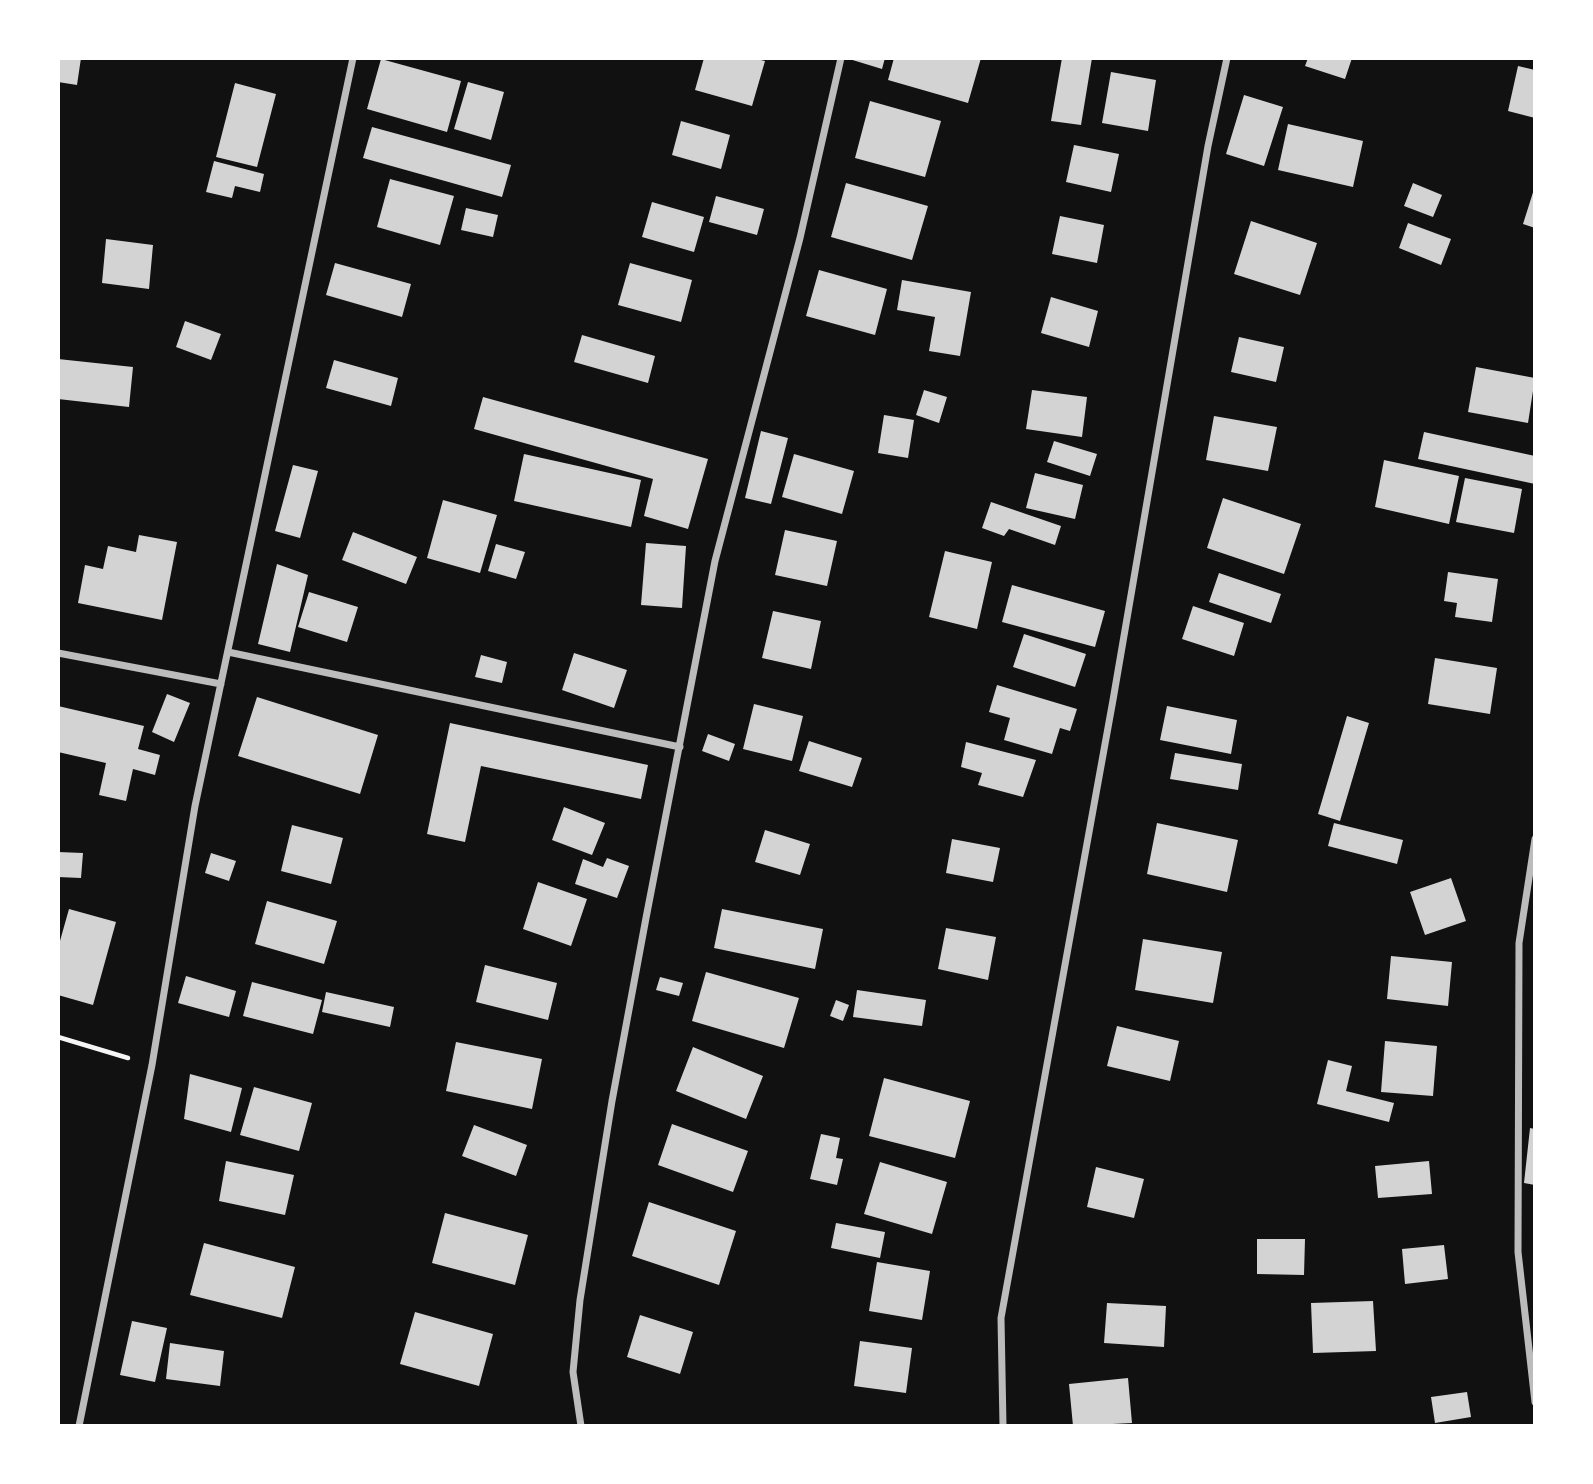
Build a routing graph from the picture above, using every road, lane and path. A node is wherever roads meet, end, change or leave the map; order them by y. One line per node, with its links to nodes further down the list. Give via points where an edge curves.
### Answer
1 (353, 58): 4 (street)
2 (841, 58): 7 (street, via 800,238 715,561)
3 (1227, 58): 14 (street, via 1001,1318)
4 (228, 652): 6 (street); 7 (street)
5 (58, 653): 6 (street)
6 (221, 684): 10 (street, via 195,806)
7 (680, 747): 13 (street, via 617,1075 580,1300 573,1372)
8 (1535, 839): 11 (street, via 1519,943 1517,1252)
9 (58, 1037): 10 (path)
10 (152, 1065): 12 (street)
11 (1535, 1402)
12 (79, 1426)
13 (581, 1426)
14 (1003, 1426)

